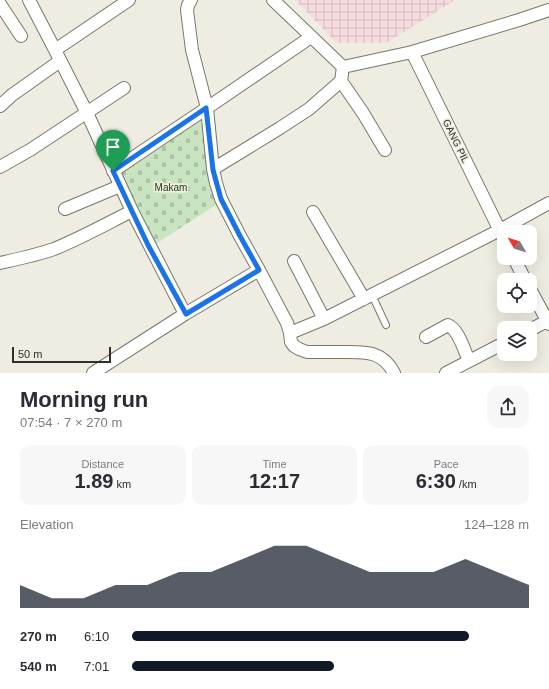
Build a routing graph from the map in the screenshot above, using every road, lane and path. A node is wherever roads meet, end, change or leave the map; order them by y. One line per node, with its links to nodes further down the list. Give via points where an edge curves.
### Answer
1 (29, 0): 10 (street)
2 (129, 0): 10 (street)
3 (191, 0): 15 (street, via 187,10 192,50)
4 (273, 0): 8 (street)
5 (0, 4): 7 (street)
6 (549, 10): 9 (street)
7 (21, 36)
8 (311, 36): 11 (street); 15 (street)
9 (412, 52): 11 (street); 26 (street, GANG PIL)
10 (58, 56): 14 (street); 16 (street)
11 (343, 67): 12 (street)
12 (341, 81): 17 (street); 19 (street, via 309,109)
13 (124, 88): 16 (street)
14 (0, 106)
15 (206, 108): 19 (street); 20 (street)
16 (87, 114): 18 (street); 20 (street)
17 (385, 150)
18 (0, 167)
19 (213, 170): 31 (street, via 221,199)
20 (113, 171): 21 (street)
21 (120, 186): 23 (street); 24 (street)
22 (549, 203): 27 (street)
23 (65, 209)
24 (132, 211): 30 (street, via 53,249); 34 (street)
25 (313, 212): 32 (street)
26 (498, 225)
27 (516, 225)
28 (497, 236): 32 (street)
29 (294, 261): 35 (street)
30 (0, 262)
31 (259, 270): 34 (street); 39 (street)
32 (368, 297): 35 (street); 37 (lane)
33 (537, 302): 36 (street)
34 (186, 314): 43 (street)
35 (324, 320): 39 (street)
36 (548, 323): 38 (street)
37 (386, 325)
38 (537, 327)
39 (290, 333): 44 (street, via 290,342 299,350 368,353 386,362)
40 (426, 338): 42 (street, via 448,325 452,327)
41 (497, 346): 42 (street)
42 (468, 361): 45 (street)
43 (93, 373)
44 (394, 373)
45 (446, 373)

